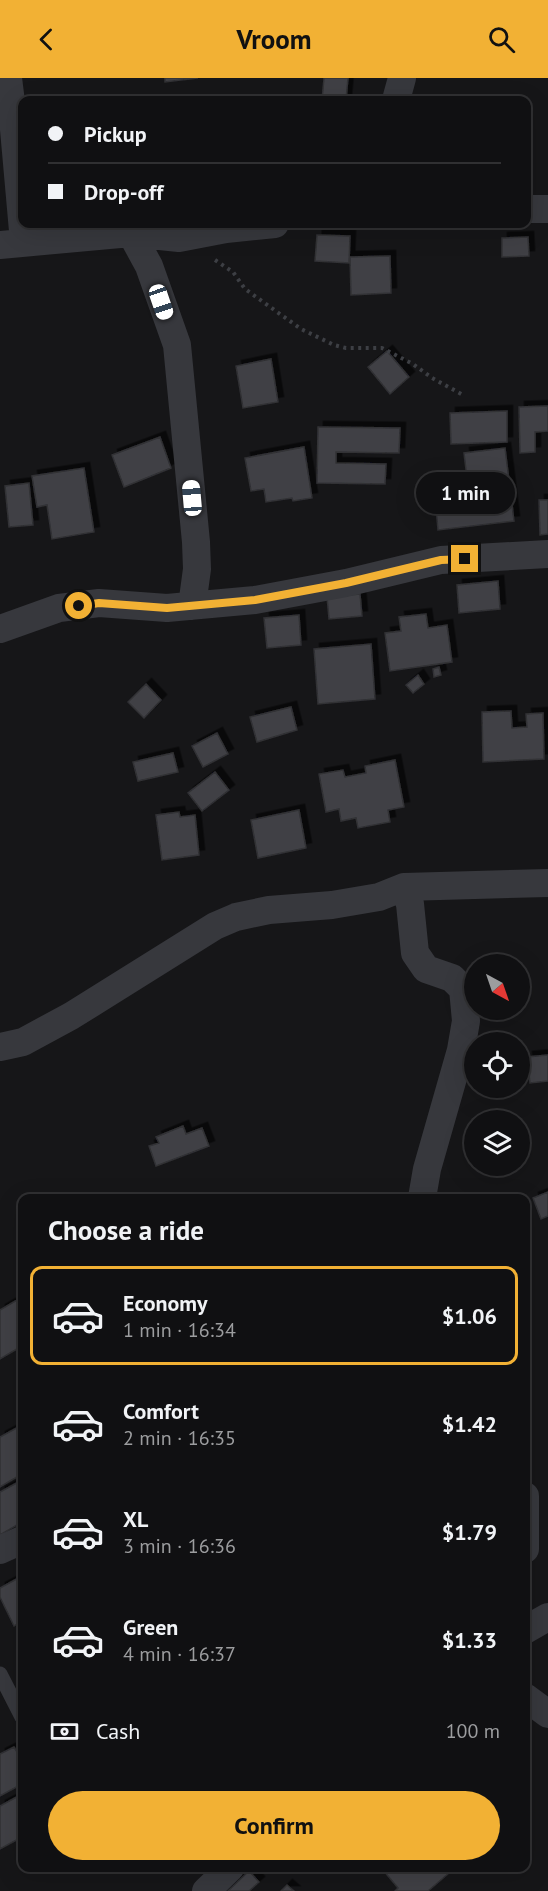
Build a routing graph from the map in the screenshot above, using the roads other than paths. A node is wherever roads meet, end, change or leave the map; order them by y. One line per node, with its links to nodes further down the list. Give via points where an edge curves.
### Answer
1 (8, 78): 8 (street, via 14,118)
2 (402, 78): 3 (street)
3 (397, 96)
4 (531, 209): 5 (street)
5 (548, 209)
6 (236, 228): 7 (street, via 179,238)
7 (131, 233): 8 (street); 10 (street, via 149,267 177,345 196,542)
8 (12, 244)
9 (548, 554): 10 (street, via 441,560 266,598)
10 (192, 606): 11 (street, via 99,603 59,608)
11 (0, 629)
12 (548, 882): 13 (street)
13 (404, 887): 14 (street, via 379,897 237,917 215,926 71,1016 23,1042); 15 (street, via 410,904 415,953 426,969 452,978 463,989 466,1021)
14 (0, 1047)
15 (423, 1194)
16 (18, 1541): 17 (street)
17 (0, 1550)
18 (548, 1617): 19 (street)
19 (530, 1627)
20 (0, 1674): 22 (lane)
21 (530, 1701): 23 (street)
22 (18, 1709)
23 (548, 1714)
24 (226, 1872): 25 (street)
25 (206, 1891)

